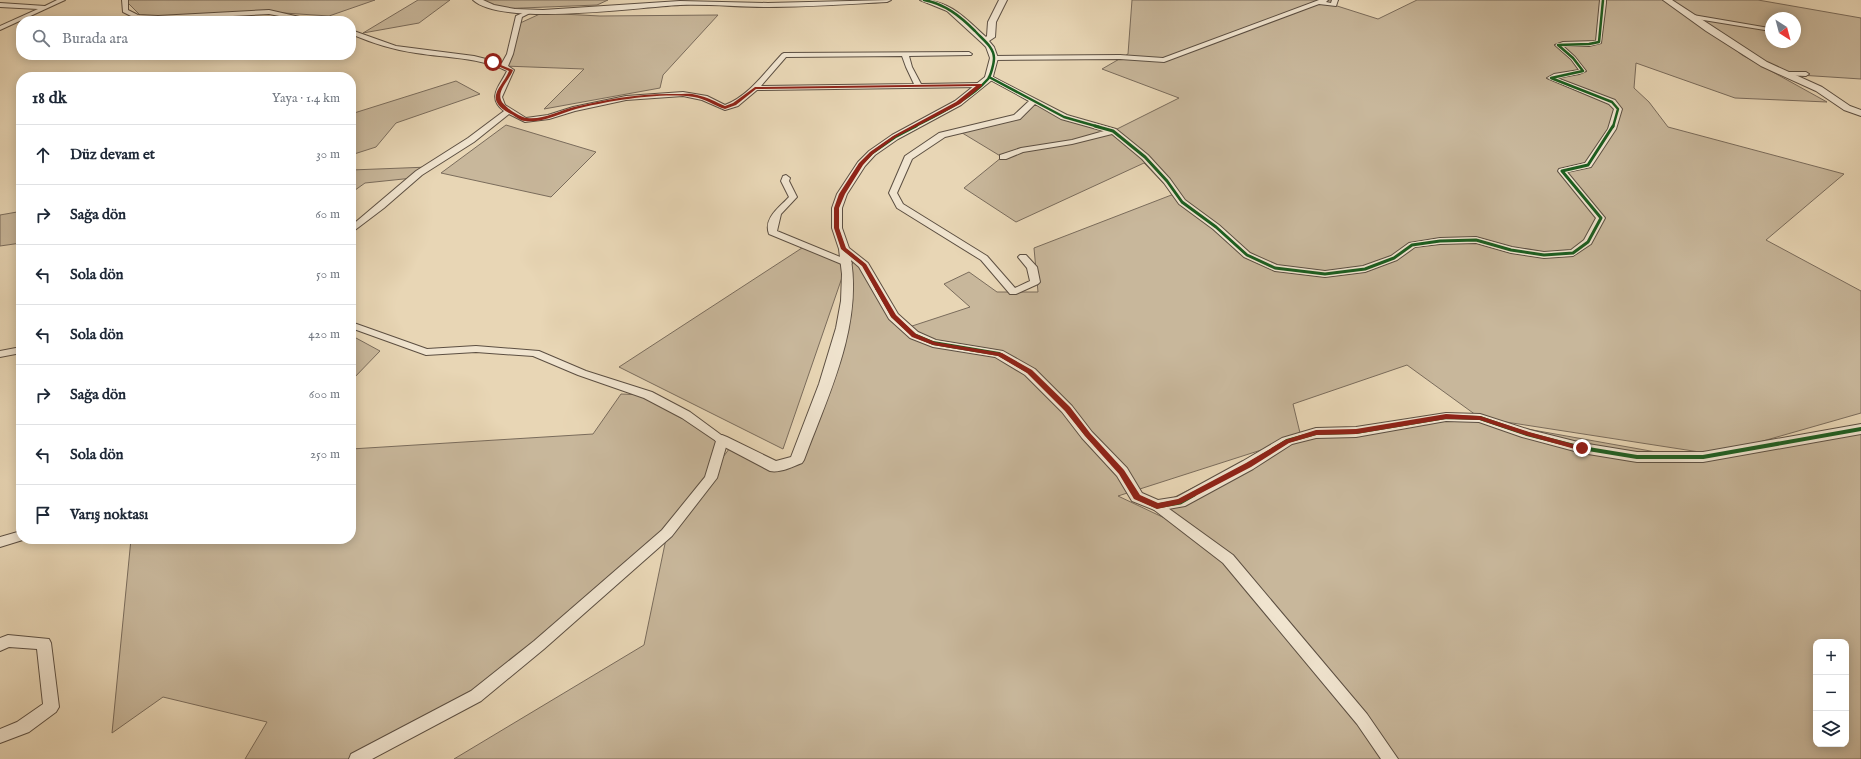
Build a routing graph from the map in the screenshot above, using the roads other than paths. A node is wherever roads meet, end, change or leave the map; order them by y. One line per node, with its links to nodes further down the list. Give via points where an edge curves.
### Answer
1 (62, 0): 13 (street)
2 (124, 0): 17 (street, via 125,11)
3 (477, 0): 14 (street, via 484,6)
4 (887, 0): 15 (street, via 768,5 674,3)
5 (924, 0): 26 (street, via 946,6)
6 (1003, 0): 26 (street, via 992,22 991,37)
7 (1326, 0): 11 (street)
8 (1335, 0): 11 (street, via 1334,5)
9 (1603, 0): 39 (street, via 1599,42 1558,45 1573,58 1582,71 1573,75 1555,75 1551,78 1612,102 1618,109 1612,129 1588,165 1562,171 1601,218 1588,242 1573,253 1544,255 1511,250 1476,240 1440,241 1412,245 1394,258 1365,269 1325,274 1275,268 1247,255 1216,227 1182,202 1145,157)
10 (1667, 0): 21 (street)
11 (1319, 2): 29 (street, via 1164,60 1120,57)
12 (0, 5): 13 (street)
13 (46, 7): 16 (street)
14 (512, 11): 15 (street); 20 (street)
15 (531, 11): 20 (street)
16 (26, 16)
17 (135, 16)
18 (195, 16): 19 (street, via 269,12)
19 (289, 16)
20 (519, 16): 30 (street, via 510,54)
21 (1693, 17): 24 (street); 31 (street, via 1727,41)
22 (16, 21): 23 (street)
23 (0, 28)
24 (1765, 29)
25 (356, 34): 30 (street, via 403,49 476,58)
26 (985, 41): 29 (street)
27 (905, 54): 28 (street); 34 (street); 35 (street, via 784,55)
28 (970, 54)
29 (994, 58): 33 (street)
30 (504, 66): 37 (street, via 511,70 499,88 498,99)
31 (1784, 74): 32 (street); 38 (street, via 1819,89 1847,108)
32 (1806, 74)
33 (985, 81): 34 (street); 36 (street); 43 (street, via 958,103 895,136 861,164 842,194 837,208 837,228)
34 (919, 86): 35 (street)
35 (755, 88): 37 (street, via 725,108 704,98 682,94 626,98 573,109 549,117 525,120)
36 (1034, 101): 39 (street, via 1064,117); 44 (street, via 1017,117 942,135 908,158 893,193 900,206 984,258 1013,292 1035,282 1032,267)
37 (509, 111): 42 (street, via 471,140 419,173)
38 (1861, 113)
39 (1113, 131): 40 (street, via 1072,142 1021,150)
40 (1003, 157)
41 (786, 178): 45 (street, via 785,182 792,198 774,218 772,232)
42 (356, 226)
43 (844, 249): 45 (street); 51 (street, via 864,265 893,316 914,335 933,343 999,354 1030,372 1067,409 1087,435 1122,472 1137,497)
44 (1023, 257)
45 (848, 263): 50 (street, via 844,319 829,375 797,460 775,467)
46 (356, 327): 50 (street, via 426,352 476,348 535,353 582,373 648,395 686,415)
47 (16, 351): 48 (street)
48 (0, 354)
49 (1861, 429): 51 (street, via 1703,457 1637,456 1582,448 1527,434 1480,418 1446,416 1356,432 1316,433 1287,441 1180,502)
50 (722, 440): 56 (street, via 711,478 667,533 539,645 476,696)
51 (1157, 506): 57 (street, via 1228,559 1362,719)
52 (16, 537): 53 (street)
53 (0, 542)
54 (0, 645): 55 (street, via 8,641 44,643 51,707 23,728)
55 (0, 736)
56 (357, 759)
57 (1390, 759)

